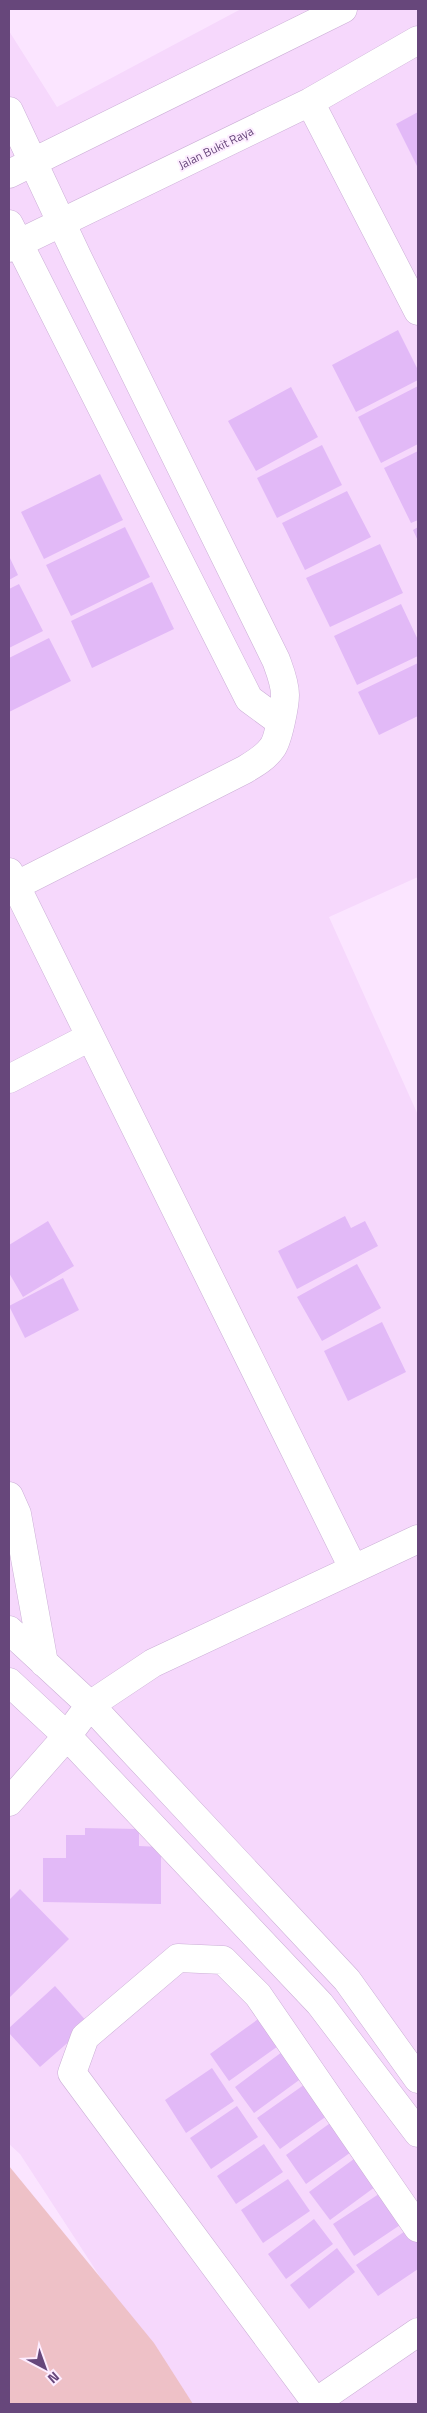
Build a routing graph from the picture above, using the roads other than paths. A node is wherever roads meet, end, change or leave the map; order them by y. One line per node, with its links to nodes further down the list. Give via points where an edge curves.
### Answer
1 (342, 9): 5 (street)
2 (418, 40): 3 (street, Jalan Bukit Raya)
3 (310, 102): 7 (street, Jalan Bukit Raya); 9 (street)
4 (9, 111): 5 (street)
5 (34, 162): 6 (street); 7 (street)
6 (9, 174)
7 (62, 222): 8 (street, Jalan Bukit Raya); 10 (street, via 276,660 285,695)
8 (12, 238): 10 (street, via 249,699)
9 (418, 311)
10 (279, 721): 11 (street, via 273,747 244,770)
11 (12, 879): 12 (street)
12 (90, 1037): 13 (street); 16 (street)
13 (9, 1079)
14 (9, 1496): 18 (street, via 16,1514)
15 (418, 1539): 16 (street)
16 (353, 1568): 20 (street, via 154,1663)
17 (9, 1630): 18 (street)
18 (44, 1663): 20 (street)
19 (9, 1682): 21 (street)
20 (90, 1705): 21 (street); 23 (street, via 347,1980)
21 (67, 1736): 22 (street); 24 (street, via 320,2004)
22 (9, 1802)
23 (418, 2078)
24 (418, 2133)
25 (418, 2228): 27 (street, via 258,1994 223,1960 178,1958 84,2037 72,2072)
26 (418, 2332): 27 (street)
27 (315, 2404)

